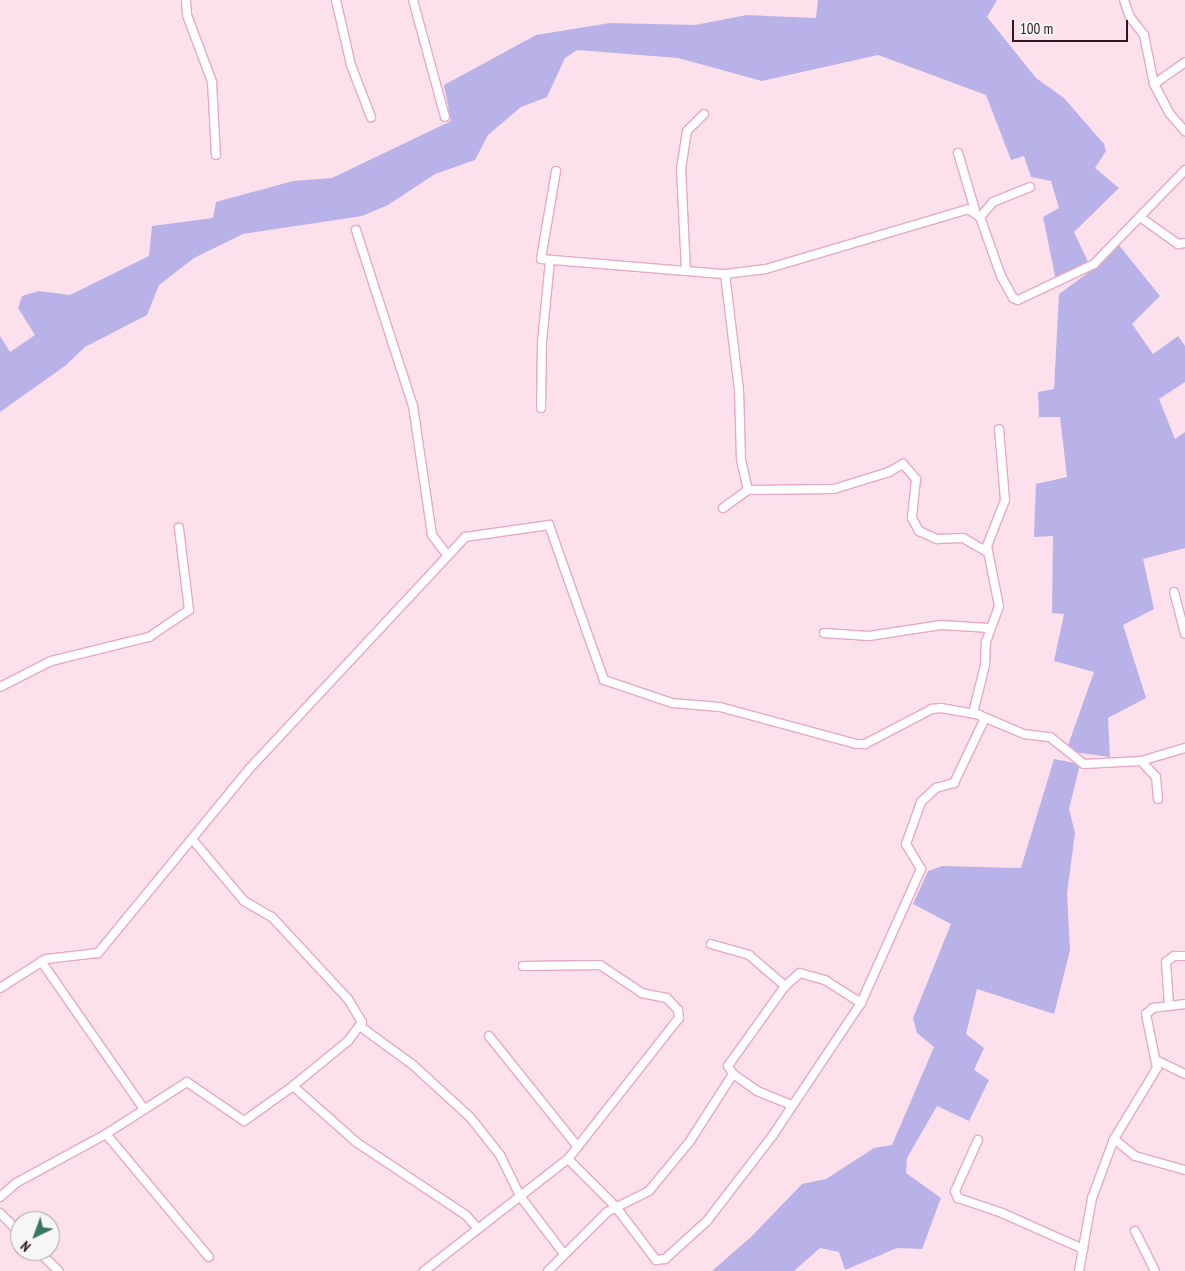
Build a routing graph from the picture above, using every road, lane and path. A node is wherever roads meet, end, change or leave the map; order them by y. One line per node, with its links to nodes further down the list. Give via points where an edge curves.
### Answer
1 (186, 0): 12 (street, via 187,15 212,82)
2 (336, 0): 8 (street, via 352,65)
3 (413, 0): 9 (street)
4 (1124, 0): 6 (street, via 1130,17 1144,35)
5 (1185, 62): 6 (street)
6 (1154, 84): 10 (street, via 1170,114)
7 (704, 114): 21 (street, via 687,131 681,169)
8 (371, 117)
9 (445, 117)
10 (1185, 131)
11 (958, 153): 16 (street)
12 (216, 155)
13 (1185, 170): 17 (street)
14 (556, 171): 20 (street, via 541,259)
15 (1030, 187): 16 (street, via 993,202)
16 (977, 214): 17 (street, via 1001,276 1013,298 1018,300 1094,264); 22 (street, via 968,209 766,269)
17 (1140, 217): 19 (street, via 1178,244)
18 (356, 230): 29 (street, via 413,406 432,536)
19 (1185, 243)
20 (550, 261): 21 (street); 23 (street, via 542,342)
21 (686, 271): 22 (street)
22 (724, 274): 25 (street, via 739,389 741,460)
23 (541, 408)
24 (998, 429): 28 (street, via 1005,500)
25 (748, 490): 26 (street); 28 (street, via 834,489 904,464 916,479 912,518 919,531 937,539 963,538)
26 (722, 508)
27 (179, 528): 34 (street, via 189,610 150,637 51,661)
28 (987, 552): 31 (street, via 1000,596)
29 (448, 556): 35 (street, via 465,537 549,525 604,680 672,702 720,707 856,744 865,744 912,723 932,709); 40 (street, via 249,770)
30 (1174, 592): 33 (street)
31 (990, 628): 32 (street, via 941,625 870,636); 35 (street)
32 (824, 633)
33 (1185, 634)
34 (0, 687)
35 (973, 713): 36 (street)
36 (986, 718): 38 (street, via 1024,734 1050,737 1084,764); 47 (street, via 954,782 936,788 921,802 906,844 920,869)
37 (1185, 748): 38 (street)
38 (1141, 761): 39 (street, via 1156,777)
39 (1158, 799)
40 (192, 839): 43 (street, via 98,953); 50 (street, via 244,901 272,917 348,999)
41 (710, 944): 45 (street, via 749,955)
42 (1185, 956): 49 (street, via 1174,956 1166,962)
43 (42, 961): 46 (street); 57 (street)
44 (524, 966): 61 (street, via 600,965 642,993 668,998 678,1010 679,1018 672,1029)
45 (784, 986): 47 (street, via 800,973 825,980); 53 (street, via 731,1057 728,1066)
46 (0, 988)
47 (861, 1004): 56 (street)
48 (1185, 1004): 49 (street)
49 (1170, 1005): 52 (street, via 1146,1014)
50 (361, 1027): 55 (street); 64 (street, via 413,1065 470,1117 500,1154)
51 (489, 1036): 61 (street)
52 (1156, 1060): 54 (street); 59 (street, via 1157,1068)
53 (733, 1074): 56 (street, via 762,1094); 66 (street, via 690,1141 649,1191)
54 (1185, 1074)
55 (293, 1086): 57 (street, via 244,1121 187,1082); 69 (street, via 356,1142 466,1215)
56 (792, 1104): 66 (street, via 707,1221 665,1259 650,1257)
57 (144, 1109): 58 (street)
58 (106, 1134): 65 (street, via 16,1183); 73 (street)
59 (1114, 1139): 63 (street, via 1145,1160 1178,1165); 71 (street, via 1092,1198)
60 (978, 1140): 71 (street, via 955,1191 958,1198 1002,1213)
61 (578, 1147): 62 (street)
62 (568, 1159): 64 (street); 66 (street)
63 (1185, 1170)
64 (520, 1196): 69 (street); 72 (street)
65 (0, 1197)
66 (615, 1206): 72 (street)
67 (0, 1214): 68 (street)
68 (10, 1224)
69 (478, 1229): 76 (street)
70 (1134, 1231): 79 (street)
71 (1082, 1249): 78 (street)
72 (564, 1254): 77 (street)
73 (209, 1257)
74 (48, 1261): 75 (street)
75 (59, 1271)
76 (424, 1271)
77 (548, 1271)
78 (1079, 1271)
79 (1154, 1271)

